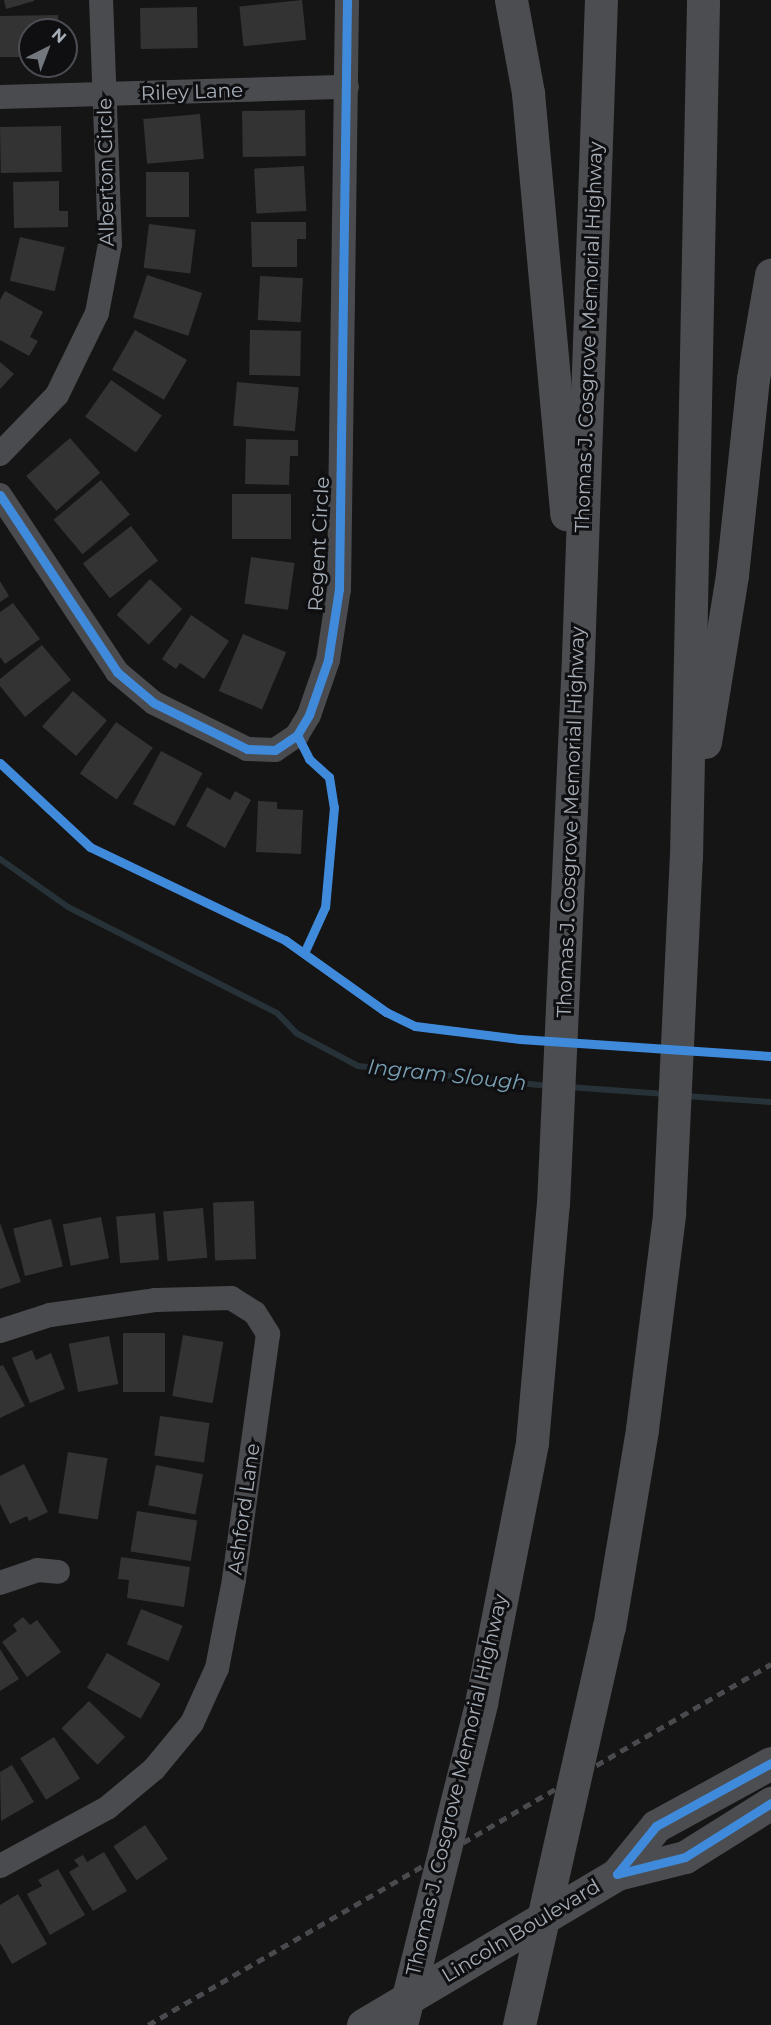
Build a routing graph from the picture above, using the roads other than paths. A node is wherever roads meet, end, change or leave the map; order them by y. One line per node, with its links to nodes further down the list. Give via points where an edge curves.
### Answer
1 (101, 0): 7 (street, Alberton Circle)
2 (348, 0): 6 (street, Regent Circle)
3 (511, 0): 12 (main road, via 528,93)
4 (601, 0): 12 (main road, Thomas J. Cosgrove Memorial Highway)
5 (703, 0): 13 (main road)
6 (347, 87): 7 (street, Riley Lane); 11 (street, Regent Circle, via 339,589 328,660 309,715 297,735 275,750 247,749 154,703 117,672)
7 (105, 95): 8 (street, Riley Lane); 10 (street, Alberton Circle, via 110,244 97,313 57,395)
8 (0, 97)
9 (771, 275): 13 (main road, via 753,379 732,575)
10 (0, 454)
11 (0, 495)
12 (578, 657): 22 (main road, Thomas J. Cosgrove Memorial Highway, bridge, via 553,1204 532,1442 481,1703)
13 (686, 857): 23 (main road, bridge, via 669,1214 642,1429 609,1627)
14 (0, 1331): 19 (street, Ashford Lane, via 50,1315 132,1303 231,1298 255,1313 268,1334 234,1580 217,1668 192,1723 154,1769 107,1808)
15 (58, 1572): 16 (street, via 36,1570)
16 (0, 1583)
17 (771, 1763): 20 (main road, Lincoln Boulevard, via 656,1826)
18 (771, 1803): 20 (main road, Lincoln Boulevard, via 685,1857)
19 (0, 1866)
20 (617, 1874): 21 (main road, Lincoln Boulevard)
21 (363, 2025)
22 (401, 2025)
23 (519, 2025)

